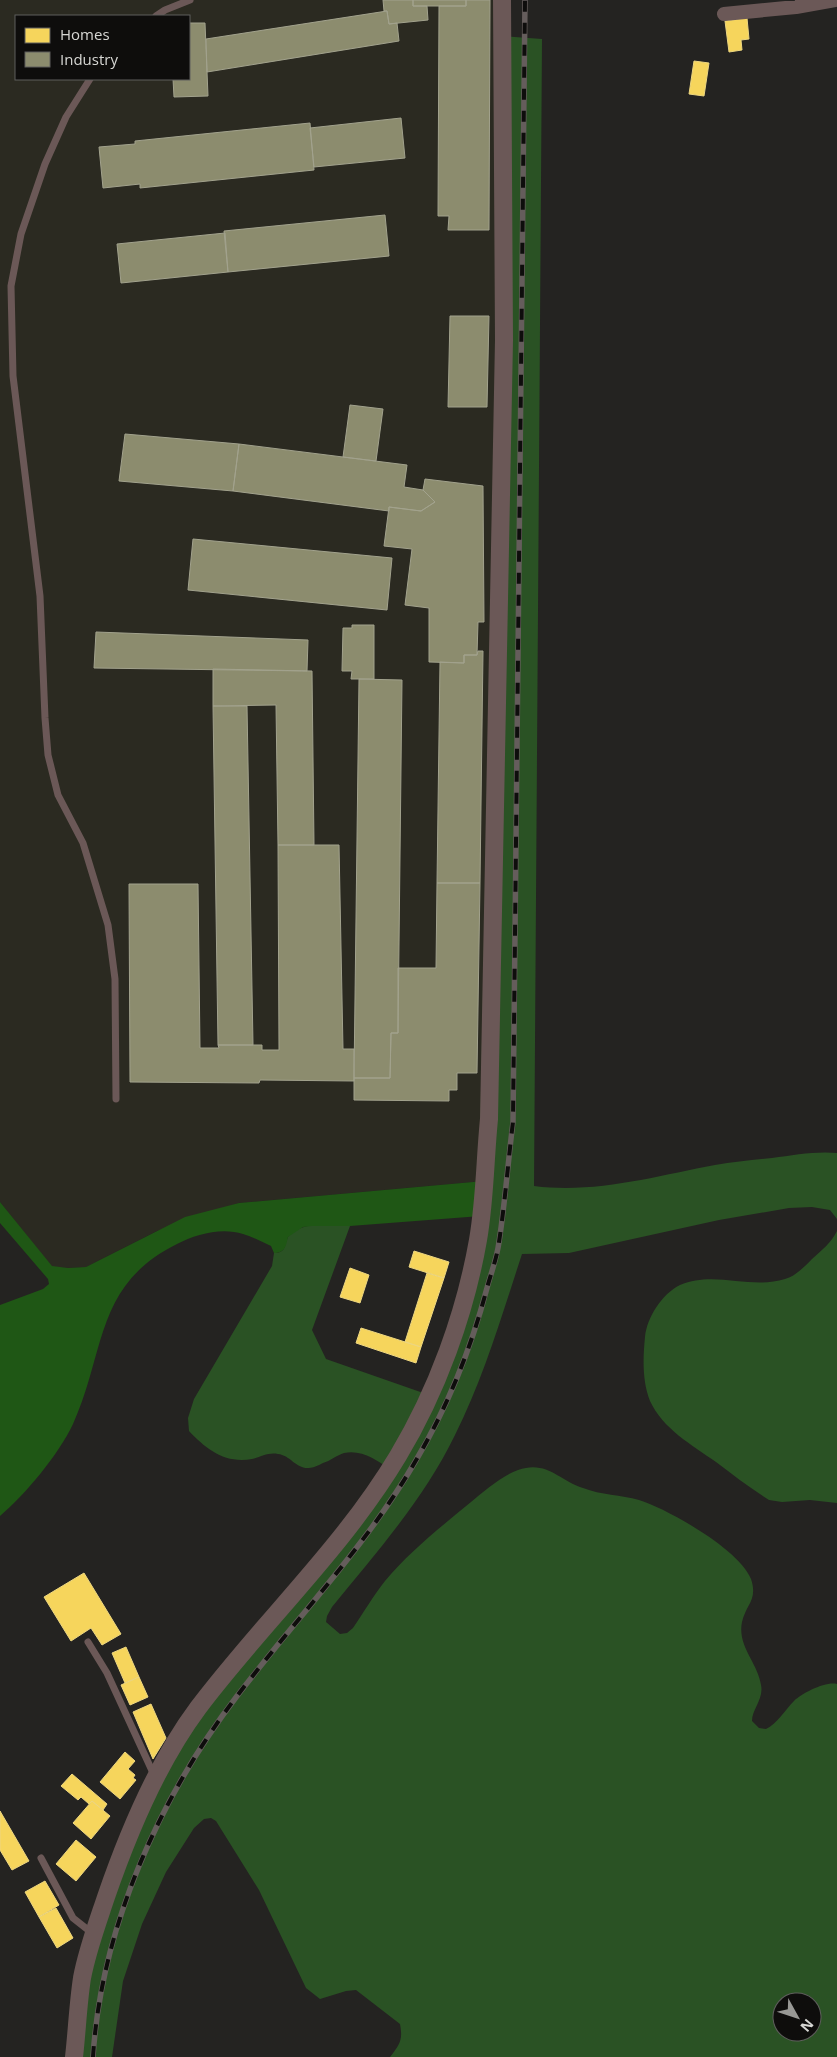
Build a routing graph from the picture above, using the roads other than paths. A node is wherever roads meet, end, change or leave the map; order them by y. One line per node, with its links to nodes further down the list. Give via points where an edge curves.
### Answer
1 (190, 0): 5 (lane)
2 (502, 0): 9 (street, via 504,350 488,1119 478,1240 463,1304 445,1360 398,1457 344,1533 196,1711)
3 (835, 0): 4 (street)
4 (724, 14)
5 (158, 15)
6 (89, 80): 7 (lane, via 66,117 44,164 21,234 11,286 13,376 40,596 48,755 58,795 83,843 108,925 115,979)
7 (116, 1099)
8 (88, 1642): 9 (lane, via 107,1673)
9 (156, 1779): 11 (street, via 126,1843)
10 (41, 1858): 11 (lane, via 73,1918)
11 (93, 1934): 12 (street, via 82,1978)
12 (74, 2057)

